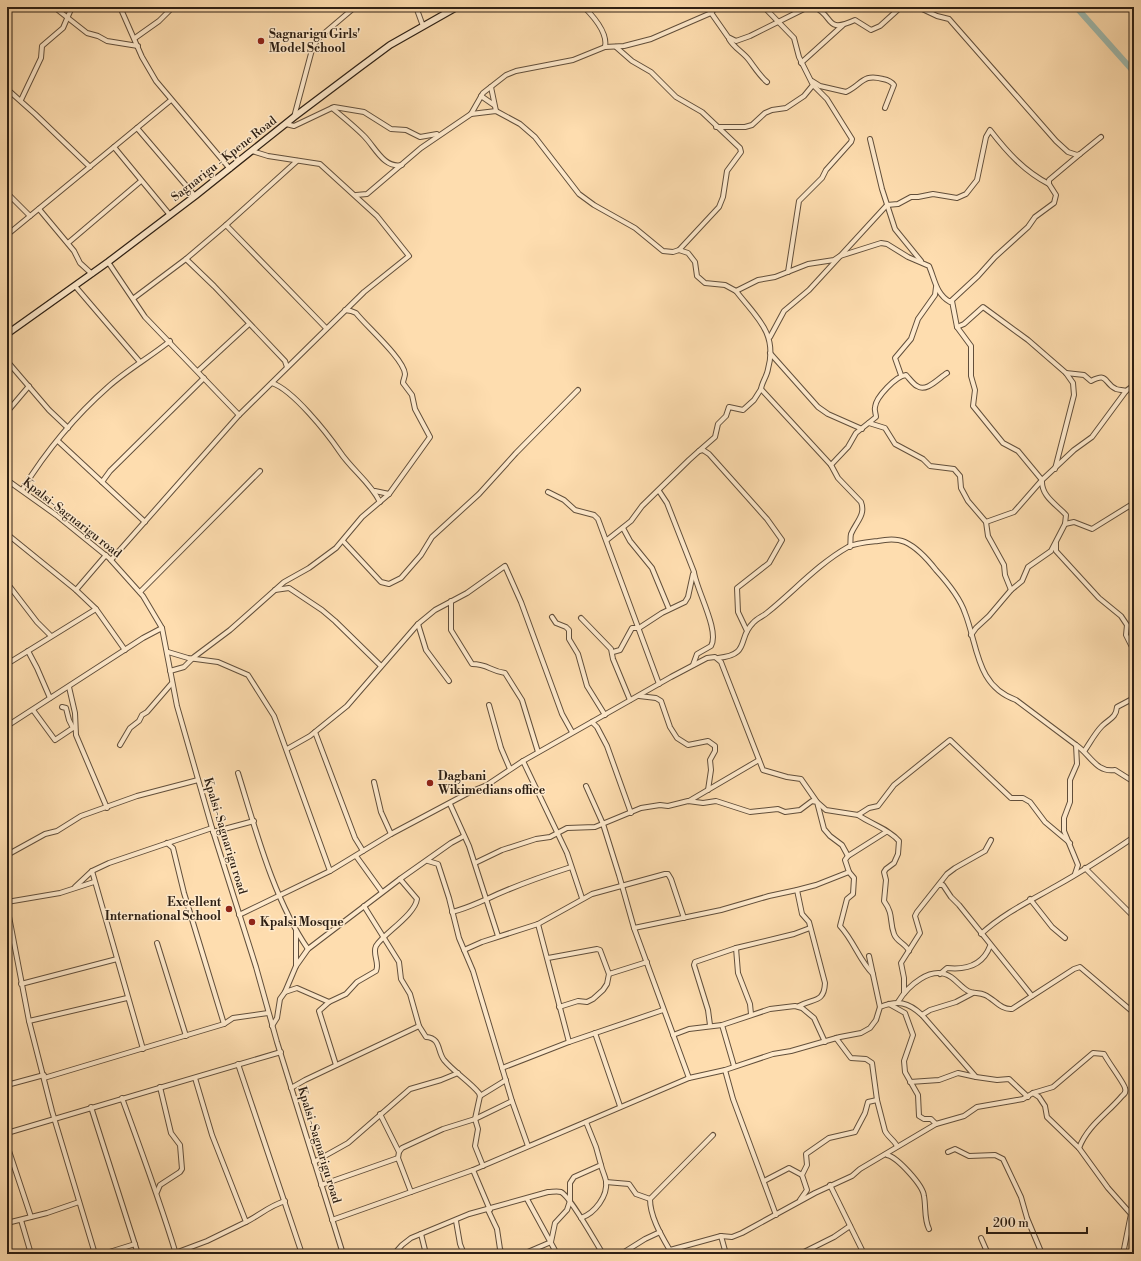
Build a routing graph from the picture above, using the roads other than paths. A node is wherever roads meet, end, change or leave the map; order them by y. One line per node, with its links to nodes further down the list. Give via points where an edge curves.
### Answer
1 (54, 7): 18 (street)
2 (72, 7): 18 (street)
3 (120, 7): 23 (street)
4 (173, 7): 23 (street)
5 (354, 7): 40 (street, via 313,46)
6 (416, 7): 21 (street)
7 (457, 7): 21 (street, Sagnarigu - Kpene Road)
8 (584, 7): 25 (street, via 602,32)
9 (707, 7): 17 (street)
10 (716, 7): 17 (street)
11 (760, 7): 16 (street)
12 (808, 7): 19 (street)
13 (814, 7): 20 (street, via 834,25)
14 (901, 7): 20 (street, via 875,30 855,20)
15 (918, 7): 49 (street, via 949,19 1056,141 1072,154)
16 (764, 8): 19 (street)
17 (711, 13): 22 (street); 26 (street, via 651,39)
18 (68, 18): 24 (street, via 87,33 107,41); 33 (street, via 63,28 42,46 41,58)
19 (778, 22): 22 (street, via 739,41); 27 (street, via 794,38)
20 (844, 25): 27 (street)
21 (423, 26): 40 (street, Sagnarigu - Kpene Road, via 390,45)
22 (728, 37): 28 (street)
23 (135, 38): 24 (street)
24 (138, 46): 34 (street, via 151,74)
25 (605, 47): 26 (street); 30 (street, via 572,60 516,71 506,75)
26 (616, 48): 42 (street, via 656,76 676,97 702,112)
27 (801, 63): 29 (street)
28 (767, 82)
29 (812, 83): 37 (street, via 846,92 868,77 874,76 891,81 894,85); 42 (street, via 804,96 786,108 765,113 752,125); 71 (street, via 827,99 852,138 822,178 799,201)
30 (491, 87): 32 (street); 35 (street)
31 (7, 89): 33 (street)
32 (480, 96): 35 (street); 39 (street)
33 (21, 100): 52 (street)
34 (171, 100): 43 (street); 53 (street)
35 (494, 105): 38 (street)
36 (332, 108): 41 (street, via 294,126); 44 (street, via 364,112 391,128 406,130 420,137); 51 (street, via 366,138 381,157 395,166)
37 (885, 108)
38 (496, 111): 39 (street); 66 (street, via 528,130 579,194 635,228 663,251)
39 (470, 114): 44 (street)
40 (294, 117): 41 (street, Sagnarigu - Kpene Road)
41 (286, 124): 48 (street, Sagnarigu - Kpene Road)
42 (716, 127): 66 (street, via 739,145 740,152 727,171 724,197 720,207)
43 (137, 128): 47 (street); 58 (street)
44 (440, 133): 51 (street)
45 (1101, 137): 49 (street)
46 (870, 139): 59 (street)
47 (114, 147): 52 (street); 54 (street)
48 (252, 151): 50 (street); 53 (street, Sagnarigu - Kpene Road)
49 (1080, 154): 55 (street, via 1051,178)
50 (297, 161): 57 (street, via 314,161 320,164); 63 (street)
51 (402, 165): 57 (street, via 367,194)
52 (90, 167): 60 (street)
53 (230, 169): 58 (street, Sagnarigu - Kpene Road)
54 (141, 181): 61 (street); 65 (street)
55 (1049, 184): 59 (street, via 1023,167 990,130 986,137 977,180 966,194 957,198 933,194 911,197 898,204); 77 (street, via 1056,195 1054,202 1035,217 1028,227 995,256)
56 (7, 193): 62 (street)
57 (356, 195): 78 (street, via 377,216 409,256)
58 (196, 196): 61 (street, Sagnarigu - Kpene Road)
59 (887, 205): 67 (street); 69 (street, via 894,229)
60 (39, 209): 62 (street); 65 (street)
61 (170, 215): 70 (street, Sagnarigu - Kpene Road)
62 (30, 216): 64 (street)
63 (226, 225): 68 (street); 82 (street)
64 (7, 235)
65 (68, 243): 72 (street, via 80,262)
66 (680, 250): 75 (street, via 688,253 695,262 697,276 705,283 725,285)
67 (840, 256): 69 (street, via 881,243); 71 (street, via 834,260 808,264); 84 (street, via 809,290 784,311)
68 (186, 259): 76 (street); 80 (street)
69 (921, 261): 74 (street, via 930,266)
70 (108, 262): 72 (street, Sagnarigu - Kpene Road); 76 (street)
71 (788, 272): 75 (street, via 758,280)
72 (92, 274): 73 (street, Sagnarigu - Kpene Road)
73 (75, 286): 83 (street, Sagnarigu - Kpene Road); 88 (street)
74 (936, 286): 77 (street, via 945,299); 93 (street, via 935,295 918,319 911,339 895,358)
75 (736, 291): 84 (street)
76 (134, 298): 85 (street, via 145,317)
77 (952, 301): 81 (street)
78 (344, 310): 82 (street); 118 (street, via 356,314 397,359 405,373 403,383 412,395 415,409 430,437)
79 (7, 324): 83 (street)
80 (249, 324): 89 (street, via 285,361); 90 (street)
81 (956, 327): 92 (street, via 964,324 983,307 1028,340); 112 (street, via 971,346 971,376 975,390 973,406 1004,443 1018,451)
82 (326, 328): 89 (street)
83 (9, 333)
84 (770, 337): 86 (street)
85 (170, 341): 88 (street); 90 (street)
86 (770, 353): 98 (street, via 768,370); 105 (street, via 818,407)
87 (7, 361): 97 (street)
88 (140, 362): 104 (street, via 108,387)
89 (287, 367): 95 (street)
90 (198, 371): 94 (street)
91 (947, 373): 93 (street, via 926,388 916,386 906,374)
92 (1066, 373): 100 (street, via 1084,375 1091,381 1099,377 1105,378 1116,389); 109 (street, via 1073,383 1074,395)
93 (901, 375): 103 (street, via 882,395 874,408 876,417)
94 (204, 378): 102 (street); 113 (street)
95 (272, 383): 102 (street); 115 (street, via 284,388)
96 (1134, 385): 100 (street)
97 (29, 386): 101 (street); 104 (street)
98 (761, 389): 107 (street, via 743,410 729,407 726,416 718,424 715,437); 108 (street)
99 (578, 390): 127 (street, via 516,452 479,494 432,537 421,555 401,578 389,584 381,582)
100 (1126, 391): 109 (street, via 1092,437)
101 (7, 412)
102 (239, 415): 121 (street)
103 (869, 423): 105 (street); 122 (street, via 885,428 895,444 930,466 954,469 960,476 961,488 968,502)
104 (68, 428): 106 (street)
105 (862, 429): 108 (street)
106 (58, 441): 113 (street); 114 (street)
107 (699, 451): 116 (street); 146 (street, via 704,450 709,454 767,519 782,540 769,563 737,588 738,612)
108 (831, 465): 129 (street, via 838,478 863,506 862,517 851,536)
109 (1055, 469): 112 (street)
110 (260, 471): 137 (street)
111 (7, 480): 114 (street, Kpalsi-Sagnarigu road)
112 (1042, 480): 122 (street, via 1014,512); 123 (street, via 1044,494 1066,515)
113 (102, 482): 121 (street)
114 (22, 490): 130 (street, Kpalsi-Sagnarigu road)
115 (375, 491): 118 (street); 119 (street)
116 (658, 491): 124 (street); 132 (street, via 666,503)
117 (548, 492): 126 (street, via 579,512 594,515)
118 (389, 494): 119 (street)
119 (380, 502): 127 (street, via 362,517)
120 (1134, 502): 123 (street, via 1092,529 1074,522)
121 (145, 522): 131 (street)
122 (986, 522): 135 (street, via 988,536 1004,565)
123 (1065, 524): 128 (street)
124 (623, 528): 126 (street); 140 (street, via 652,568)
125 (7, 534): 134 (street)
126 (607, 540): 145 (street)
127 (343, 541): 136 (street)
128 (1056, 541): 135 (street, via 1051,551 1032,563 1022,581); 151 (street, via 1056,551 1099,598 1121,616 1127,625 1126,635)
129 (850, 547): 146 (street, via 793,589); 147 (street, via 889,539 911,546 946,582 965,612)
130 (106, 556): 131 (street, Kpalsi-Sagnarigu road); 134 (street)
131 (111, 560): 137 (street, Kpalsi-Sagnarigu road)
132 (694, 572): 140 (street, via 687,600); 157 (street, via 713,639 710,646 697,654)
133 (7, 584): 148 (street)
134 (76, 590): 139 (street)
135 (1011, 590): 147 (street)
136 (273, 591): 154 (street, via 230,630); 158 (street, via 289,588 322,610)
137 (140, 592): 144 (street, Kpalsi-Sagnarigu road)
138 (451, 601): 143 (street); 176 (street, via 505,566 562,714); 181 (street, via 452,630 463,650 472,664 483,664 495,672 505,673 522,700)
139 (96, 609): 148 (street); 149 (street)
140 (669, 609): 145 (street)
141 (552, 617): 172 (street, via 556,623 569,630 569,639 578,654 587,686)
142 (581, 618): 153 (street)
143 (418, 624): 158 (street); 161 (street, via 426,650)
144 (162, 628): 149 (street); 152 (street, Kpalsi-Sagnarigu road)
145 (639, 628): 153 (street, via 632,628 620,650); 163 (street)
146 (747, 631): 155 (street, via 743,646 738,652 729,657)
147 (971, 635): 177 (street, via 978,662 997,691 1016,700)
148 (50, 636): 150 (street)
149 (125, 650): 164 (street)
150 (28, 651): 156 (street); 166 (street)
151 (1134, 651): 159 (street)
152 (168, 652): 154 (street); 160 (street, Kpalsi-Sagnarigu road)
153 (613, 652): 168 (street, via 613,659)
154 (192, 658): 160 (street, via 181,668); 179 (street, via 218,662 239,673 247,674 274,716)
155 (718, 658): 157 (street, via 707,658); 182 (street)
156 (7, 664)
157 (693, 665): 163 (street)
158 (381, 666): 175 (street, via 347,706)
159 (1134, 667)
160 (170, 671): 162 (street, Kpalsi-Sagnarigu road)
161 (449, 681)
162 (172, 683): 178 (street, via 148,712 130,728); 186 (street, Kpalsi-Sagnarigu road)
163 (659, 684): 165 (street)
164 (69, 687): 166 (street); 194 (street, via 75,713 76,735)
165 (639, 696): 168 (street); 190 (street, via 661,701 670,727 677,738 688,744 708,741 715,746 715,752 710,760)
166 (50, 698): 171 (street)
167 (1134, 698): 180 (street, via 1118,707 1110,721)
168 (630, 700): 172 (street)
169 (489, 705): 184 (street, via 489,712)
170 (62, 707): 171 (street, via 66,708 73,728 55,740)
171 (33, 710): 174 (street)
172 (605, 715): 173 (street)
173 (592, 722): 176 (street); 195 (street, via 607,746)
174 (7, 726)
175 (315, 732): 179 (street); 210 (street, via 355,838)
176 (572, 732): 181 (street)
177 (1076, 744): 180 (street); 208 (street, via 1076,771 1070,780 1070,802 1064,818 1064,830)
178 (120, 745)
179 (287, 749): 219 (street)
180 (1084, 750): 188 (street, via 1100,768 1107,771 1115,770)
181 (538, 752): 183 (street)
182 (759, 760): 190 (street); 192 (street, via 763,770 801,779)
183 (524, 761): 184 (street); 200 (street)
184 (510, 770): 193 (street, via 487,786 470,792)
185 (238, 773): 197 (street)
186 (198, 780): 194 (street, via 137,796); 199 (street, Kpalsi-Sagnarigu road)
187 (374, 782): 202 (street, via 381,812)
188 (1134, 782)
189 (586, 786): 198 (street)
190 (708, 790): 191 (street)
191 (688, 801): 192 (street, via 716,801 750,812 800,810 812,801); 195 (street, via 641,808)
192 (817, 802): 196 (street, via 826,810); 213 (street, via 824,829 842,845)
193 (450, 804): 202 (street); 203 (street)
194 (107, 808): 211 (street, via 81,816)
195 (631, 813): 198 (street)
196 (858, 815): 201 (street); 208 (street, via 878,806 894,786 950,740 1011,798 1023,798 1030,802 1045,822)
197 (254, 821): 199 (street); 229 (street)
198 (603, 824): 200 (street); 225 (street)
199 (213, 830): 206 (street); 237 (street, Kpalsi-Sagnarigu road)
200 (558, 831): 215 (street, via 550,837 502,850); 216 (street)
201 (886, 832): 213 (street); 253 (street, via 894,835 899,841 894,863 884,872 884,901 891,910 897,939 906,945)
202 (391, 834): 210 (street)
203 (464, 836): 214 (street); 215 (street)
204 (1134, 836): 217 (street)
205 (991, 840): 224 (street, via 985,851 955,868)
206 (175, 841): 207 (street); 209 (street)
207 (167, 843): 209 (street); 218 (street)
208 (1070, 843): 221 (street, via 1078,865)
209 (173, 848): 280 (street, via 184,894)
210 (363, 851): 212 (street)
211 (7, 855)
212 (356, 856): 219 (street); 228 (street)
213 (848, 856): 220 (street, via 845,860)
214 (428, 861): 222 (street); 236 (street, via 438,864)
215 (475, 863): 231 (street)
216 (571, 867): 230 (street); 231 (street)
217 (1085, 868): 221 (street); 238 (street)
218 (92, 871): 223 (street); 226 (street)
219 (330, 871): 229 (street)
220 (849, 872): 227 (street); 260 (street, via 854,878 853,894 847,899 840,926)
221 (1075, 874): 232 (street)
222 (400, 879): 228 (street); 246 (street, via 417,899 416,904)
223 (94, 882): 226 (street); 256 (street)
224 (939, 885): 244 (street, via 945,888); 253 (street, via 916,912 920,933)
225 (622, 886): 230 (street); 239 (street, via 668,874); 241 (street)
226 (75, 887): 233 (street, via 60,893)
227 (797, 890): 239 (street); 242 (street, via 802,914 809,922)
228 (382, 892): 235 (street)
229 (280, 894): 237 (street); 243 (street)
230 (582, 898): 240 (street)
231 (487, 899): 236 (street, via 472,907); 245 (street)
232 (1030, 899): 244 (street, via 995,921); 247 (street, via 1052,927)
233 (7, 902)
234 (7, 906): 262 (street)
235 (364, 906): 246 (street); 251 (street)
236 (452, 912): 252 (street)
237 (239, 915): 275 (street, Kpalsi-Sagnarigu road)
238 (1134, 917)
239 (684, 918): 241 (street)
240 (538, 924): 245 (street); 255 (street)
241 (634, 928): 257 (street)
242 (810, 928): 250 (street); 271 (street, via 825,983 825,993 822,997)
243 (296, 931): 251 (street); 258 (street)
244 (981, 934): 249 (street)
245 (498, 936): 252 (street)
246 (384, 938): 268 (street, via 376,946 376,971 357,982 346,994); 284 (street, via 399,962 399,974 410,994)
247 (1065, 938)
248 (157, 943): 287 (street)
249 (990, 946): 261 (street, via 976,966 947,968); 266 (street)
250 (736, 948): 277 (street, via 738,973 750,1004); 281 (street, via 700,959 694,965)
251 (308, 949): 258 (street)
252 (464, 950): 296 (street, via 473,971)
253 (908, 951): 264 (street, via 901,963)
254 (869, 956): 260 (street)
255 (548, 958): 259 (street, via 597,949 600,950); 272 (street)
256 (117, 959): 262 (street); 267 (street)
257 (647, 962): 259 (street); 274 (street)
258 (296, 966): 263 (street)
259 (609, 974): 272 (street, via 607,984 594,999)
260 (873, 974): 273 (street)
261 (940, 974): 264 (street, via 920,979); 265 (street, via 950,976)
262 (21, 984): 279 (street)
263 (285, 992): 268 (street, via 297,988); 283 (street, via 280,999 277,1018)
264 (904, 993): 269 (street)
265 (973, 993): 266 (street, via 986,995 1008,1009); 278 (street)
266 (1032, 996): 276 (street, via 1080,967)
267 (127, 998): 279 (street); 291 (street)
268 (329, 1002): 294 (street, via 319,1011)
269 (898, 1002): 270 (street); 278 (street, via 913,1006)
270 (889, 1004): 273 (street); 304 (street, via 905,1013 913,1035 904,1061 905,1072)
271 (799, 1006): 277 (street); 290 (street, via 814,1018)
272 (559, 1007): 289 (street)
273 (880, 1007): 288 (street, via 870,1028 861,1033)
274 (663, 1010): 285 (street); 286 (street)
275 (268, 1013): 280 (street, via 233,1018); 283 (street, Kpalsi-Sagnarigu road)
276 (1134, 1013)
277 (751, 1014): 282 (street)
278 (922, 1015): 300 (street)
279 (29, 1021): 299 (street)
280 (224, 1024): 287 (street)
281 (710, 1025): 282 (street); 286 (street)
282 (722, 1025): 295 (street)
283 (272, 1026): 292 (street, Kpalsi-Sagnarigu road)
284 (420, 1026): 294 (street); 298 (street, via 426,1037 435,1039 444,1059)
285 (595, 1033): 289 (street); 314 (street)
286 (673, 1035): 302 (street)
287 (186, 1036): 291 (street)
288 (836, 1038): 290 (street); 312 (street, via 851,1058 866,1059 872,1064)
289 (569, 1042): 296 (street)
290 (825, 1042): 295 (street)
291 (143, 1049): 299 (street)
292 (281, 1052): 293 (street); 307 (street, Kpalsi-Sagnarigu road)
293 (238, 1064): 301 (street); 344 (street)
294 (336, 1065): 307 (street)
295 (734, 1066): 297 (street)
296 (502, 1068): 303 (street)
297 (725, 1070): 302 (street); 336 (street, via 733,1099)
298 (458, 1073): 309 (street); 316 (street, via 410,1089)
299 (44, 1077): 305 (street); 317 (street)
300 (976, 1077): 304 (street, via 958,1073 939,1080); 310 (street, via 1009,1079)
301 (195, 1078): 306 (street); 356 (street, via 212,1134)
302 (689, 1078): 314 (street)
303 (506, 1080): 309 (street); 313 (street)
304 (910, 1082): 320 (street, via 918,1095 919,1116 931,1119)
305 (7, 1085)
306 (160, 1087): 311 (street); 340 (street, via 171,1133 180,1145 182,1168 160,1185)
307 (291, 1088): 331 (street, Kpalsi-Sagnarigu road)
308 (1033, 1093): 310 (street); 326 (street, via 1044,1106 1046,1117); 326 (street, via 1052,1087 1093,1053 1104,1054 1126,1091 1084,1135)
309 (480, 1096): 318 (street)
310 (1028, 1097): 320 (street, via 977,1107 964,1116)
311 (122, 1098): 315 (street); 340 (street, via 148,1175)
312 (877, 1100): 325 (street, via 887,1134); 335 (street, via 868,1102 855,1132 829,1138 806,1154 807,1165)
313 (512, 1101): 318 (street); 324 (street)
314 (620, 1106): 319 (street)
315 (91, 1107): 317 (street); 365 (street)
316 (380, 1114): 327 (street); 331 (street, via 348,1143)
317 (55, 1118): 321 (street); 346 (street)
318 (475, 1119): 327 (street, via 443,1129 402,1148); 333 (street, via 478,1128 475,1146)
319 (586, 1122): 324 (street); 332 (street)
320 (936, 1124): 325 (street)
321 (7, 1133)
322 (713, 1135): 343 (street)
323 (7, 1145): 351 (street)
324 (528, 1146): 333 (street)
325 (897, 1146): 329 (street)
326 (1079, 1148): 350 (street, via 1108,1188)
327 (399, 1152): 330 (street)
328 (948, 1152): 387 (street, via 955,1149 969,1156 995,1155 1003,1159 1022,1197 1027,1218)
329 (886, 1155): 339 (street, via 852,1176); 359 (street, via 899,1163 922,1190 927,1208 925,1215)
330 (398, 1158): 338 (street); 341 (street)
331 (314, 1162): 338 (street, Kpalsi-Sagnarigu road)
332 (601, 1165): 337 (street); 345 (street, via 574,1177 570,1184)
333 (483, 1166): 334 (street)
334 (473, 1170): 341 (street); 348 (street)
335 (802, 1175): 336 (street, via 789,1168); 347 (street, via 806,1190)
336 (764, 1181): 349 (street)
337 (606, 1182): 343 (street, via 629,1184 636,1194); 352 (street, via 600,1203 588,1216)
338 (320, 1184): 354 (street, Kpalsi-Sagnarigu road)
339 (830, 1185): 347 (street); 358 (street)
340 (157, 1192): 367 (street)
341 (411, 1192): 354 (street)
342 (527, 1199): 345 (street, via 548,1192 557,1192 562,1193); 348 (street); 364 (street)
343 (650, 1199): 360 (street)
344 (285, 1201): 356 (street, via 266,1208); 374 (street)
345 (570, 1201): 352 (street); 364 (street, via 566,1213 555,1223)
346 (79, 1202): 351 (street); 371 (street)
347 (799, 1202): 349 (street)
348 (489, 1210): 355 (street, via 469,1214); 379 (street, via 497,1229 500,1249)
349 (776, 1215): 362 (street, via 732,1237)
350 (1132, 1215): 388 (street)
351 (31, 1217): 353 (street)
352 (581, 1218): 382 (street)
353 (21, 1220): 357 (street); 370 (street)
354 (332, 1220): 375 (street, Kpalsi-Sagnarigu road)
355 (456, 1221): 361 (street); 378 (street)
356 (246, 1222): 367 (street)
357 (7, 1223)
358 (850, 1226): 369 (street); 385 (street)
359 (930, 1229)
360 (660, 1232): 366 (street); 368 (street, via 644,1239)
361 (421, 1234): 376 (street, via 402,1245); 377 (street)
362 (721, 1236): 366 (street); 383 (street)
363 (981, 1238): 386 (street)
364 (551, 1242): 380 (street); 381 (street)
365 (135, 1244): 372 (street); 373 (street)
366 (671, 1252)
367 (176, 1253)
368 (624, 1253)
369 (805, 1253): 384 (street)
370 (31, 1254)
371 (93, 1254)
372 (103, 1254)
373 (138, 1254)
374 (302, 1254)
375 (343, 1254)
376 (394, 1254)
377 (426, 1254)
378 (464, 1254)
379 (504, 1254)
380 (523, 1254)
381 (557, 1254)
382 (603, 1254)
383 (726, 1254)
384 (800, 1254)
385 (864, 1254)
386 (988, 1254)
387 (1042, 1254)
388 (1123, 1254)

